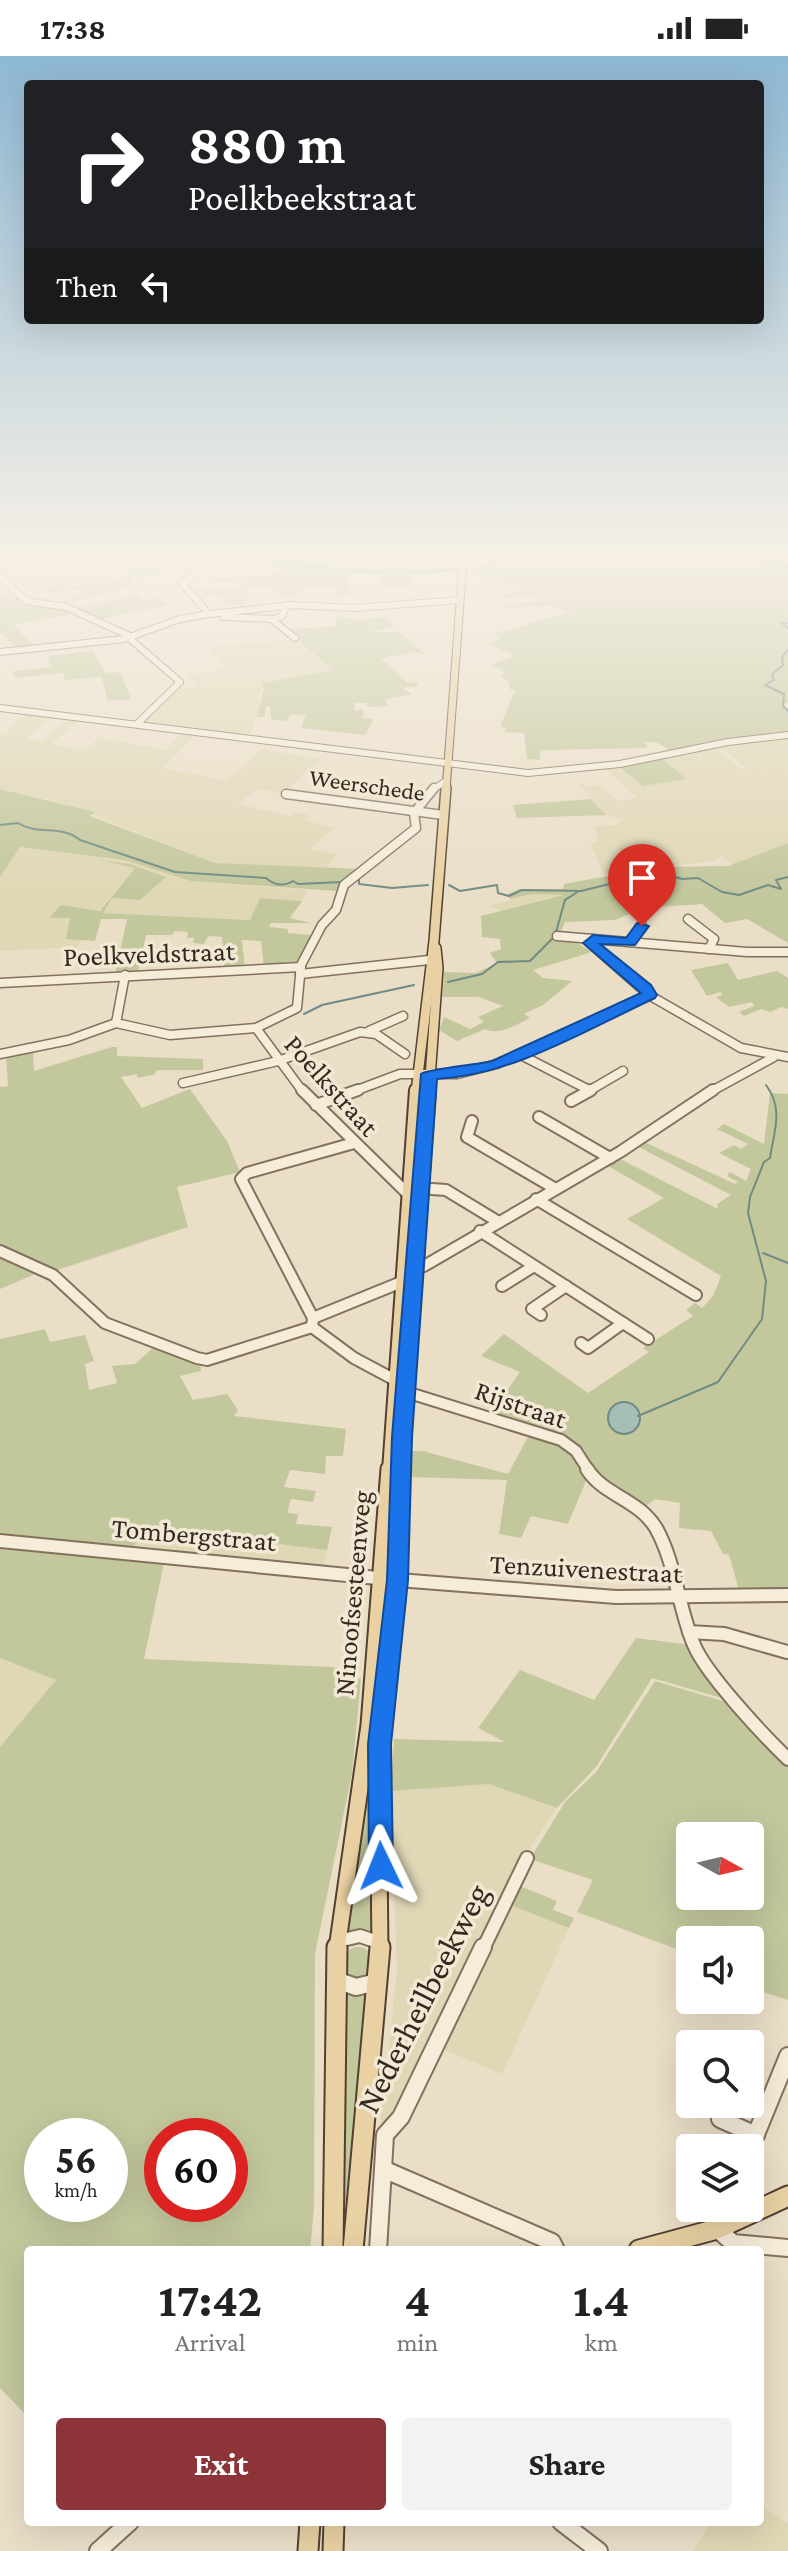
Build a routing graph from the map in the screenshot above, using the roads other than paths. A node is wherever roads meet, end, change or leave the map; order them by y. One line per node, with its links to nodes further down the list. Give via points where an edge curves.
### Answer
1 (162, 666): 4 (street, via 180,682)
2 (455, 666): 6 (main road, Ninoofsesteenweg)
3 (0, 708): 4 (street)
4 (137, 724): 6 (street)
5 (788, 735): 6 (street, via 556,772)
6 (447, 764): 7 (main road, Ninoofsesteenweg)
7 (446, 781): 9 (street, via 437,784); 10 (main road, Ninoofsesteenweg)
8 (286, 794): 9 (street, Weerschede)
9 (414, 813): 10 (street, Weerschede); 20 (street, Poelkstraat, via 416,828 347,882)
10 (443, 815): 15 (main road, Ninoofsesteenweg)
11 (688, 919): 17 (street, via 714,939)
12 (642, 926): 16 (street)
13 (557, 936): 14 (street)
14 (593, 939): 16 (street); 23 (street, via 590,943)
15 (434, 941): 19 (main road, Ninoofsesteenweg); 35 (main road, Ninoofsesteenweg, via 438,968)
16 (630, 942): 17 (street)
17 (709, 949): 18 (street)
18 (788, 952)
19 (429, 960): 20 (street, Poelkveldstraat); 35 (main road, Ninoofsesteenweg)
20 (300, 971): 21 (street, Poelkveldstraat); 26 (street, Poelkstraat, via 297,1008)
21 (125, 975): 22 (street, Poelkveldstraat); 25 (street)
22 (0, 983)
23 (649, 995): 30 (street); 31 (street, via 741,1048)
24 (403, 1016): 27 (street)
25 (116, 1023): 26 (street, via 170,1035); 28 (street, via 69,1040)
26 (256, 1028): 33 (street, Poelkstraat)
27 (369, 1031): 29 (street); 33 (street)
28 (0, 1054)
29 (405, 1054)
30 (519, 1054): 35 (street, via 468,1073); 37 (street)
31 (774, 1057): 32 (street); 43 (street, via 727,1080)
32 (788, 1057)
33 (278, 1061): 36 (street); 39 (street, Poelkstraat)
34 (623, 1071): 37 (street)
35 (423, 1074): 39 (street, via 396,1075); 46 (main road, Ninoofsesteenweg); 52 (main road, Ninoofsesteenweg)
36 (183, 1083)
37 (589, 1090): 38 (street)
38 (571, 1101)
39 (316, 1105): 42 (street, Poelkstraat)
40 (539, 1117): 43 (street)
41 (472, 1121): 44 (street, via 467,1137)
42 (354, 1143): 46 (street, Poelkstraat); 58 (street, via 241,1179)
43 (610, 1158): 44 (street)
44 (554, 1188): 47 (street)
45 (432, 1189): 48 (street, via 446,1190)
46 (411, 1197): 53 (main road, Ninoofsesteenweg)
47 (536, 1199): 48 (street); 56 (street)
48 (497, 1221): 49 (street)
49 (480, 1231): 51 (street); 52 (street)
50 (0, 1251): 58 (street, via 53,1275 105,1323 197,1358 207,1360)
51 (534, 1266): 54 (street); 55 (street)
52 (415, 1267): 62 (main road, Ninoofsesteenweg)
53 (404, 1281): 58 (street); 62 (main road, Ninoofsesteenweg)
54 (502, 1286)
55 (566, 1286): 57 (street, via 532,1309); 59 (street)
56 (696, 1295)
57 (541, 1315)
58 (312, 1323): 62 (street, Rijstraat, via 354,1358)
59 (623, 1323): 60 (street); 61 (street, via 588,1348)
60 (648, 1339)
61 (581, 1343)
62 (401, 1386): 64 (main road, Ninoofsesteenweg); 66 (street, Rijstraat, via 567,1444 596,1483 634,1502 655,1527 670,1560)
63 (0, 1541): 64 (street, Tombergstraat)
64 (390, 1579): 66 (street, Tenzuivenestraat); 71 (main road, Ninoofsesteenweg); 72 (main road, Ninoofsesteenweg, via 378,1767)
65 (788, 1595): 66 (street, Tenzuivenestraat)
66 (677, 1599): 67 (street, Rijstraat)
67 (689, 1632): 68 (street, via 724,1634); 69 (street, Rijstraat, via 695,1649 737,1703)
68 (787, 1652)
69 (788, 1759)
70 (527, 1858): 79 (street, Nederheilbeekweg, via 401,2117 385,2135)
71 (338, 1941): 72 (street, via 360,1936); 73 (main road, Ninoofsesteenweg)
72 (381, 1943): 74 (main road, Ninoofsesteenweg)
73 (334, 1979): 74 (street, via 356,1987); 84 (main road, Ninoofsesteenweg)
74 (378, 1982): 85 (main road, Ninoofsesteenweg)
75 (788, 2056): 78 (street)
76 (720, 2119): 77 (street)
77 (742, 2134)
78 (756, 2134)
79 (383, 2169): 86 (street, Nederheilbeekweg); 87 (street)
80 (788, 2196): 81 (main road)
81 (764, 2203)
82 (728, 2222): 83 (main road)
83 (717, 2229): 88 (main road); 89 (street, via 733,2243)
84 (333, 2246)
85 (353, 2246)
86 (378, 2246)
87 (554, 2246)
88 (654, 2246)
89 (788, 2248)
90 (126, 2526): 94 (street)
91 (310, 2526): 95 (main road)
92 (334, 2526): 96 (main road)
93 (566, 2526): 97 (street)
94 (98, 2551)
95 (308, 2551)
96 (333, 2551)
97 (599, 2551)

